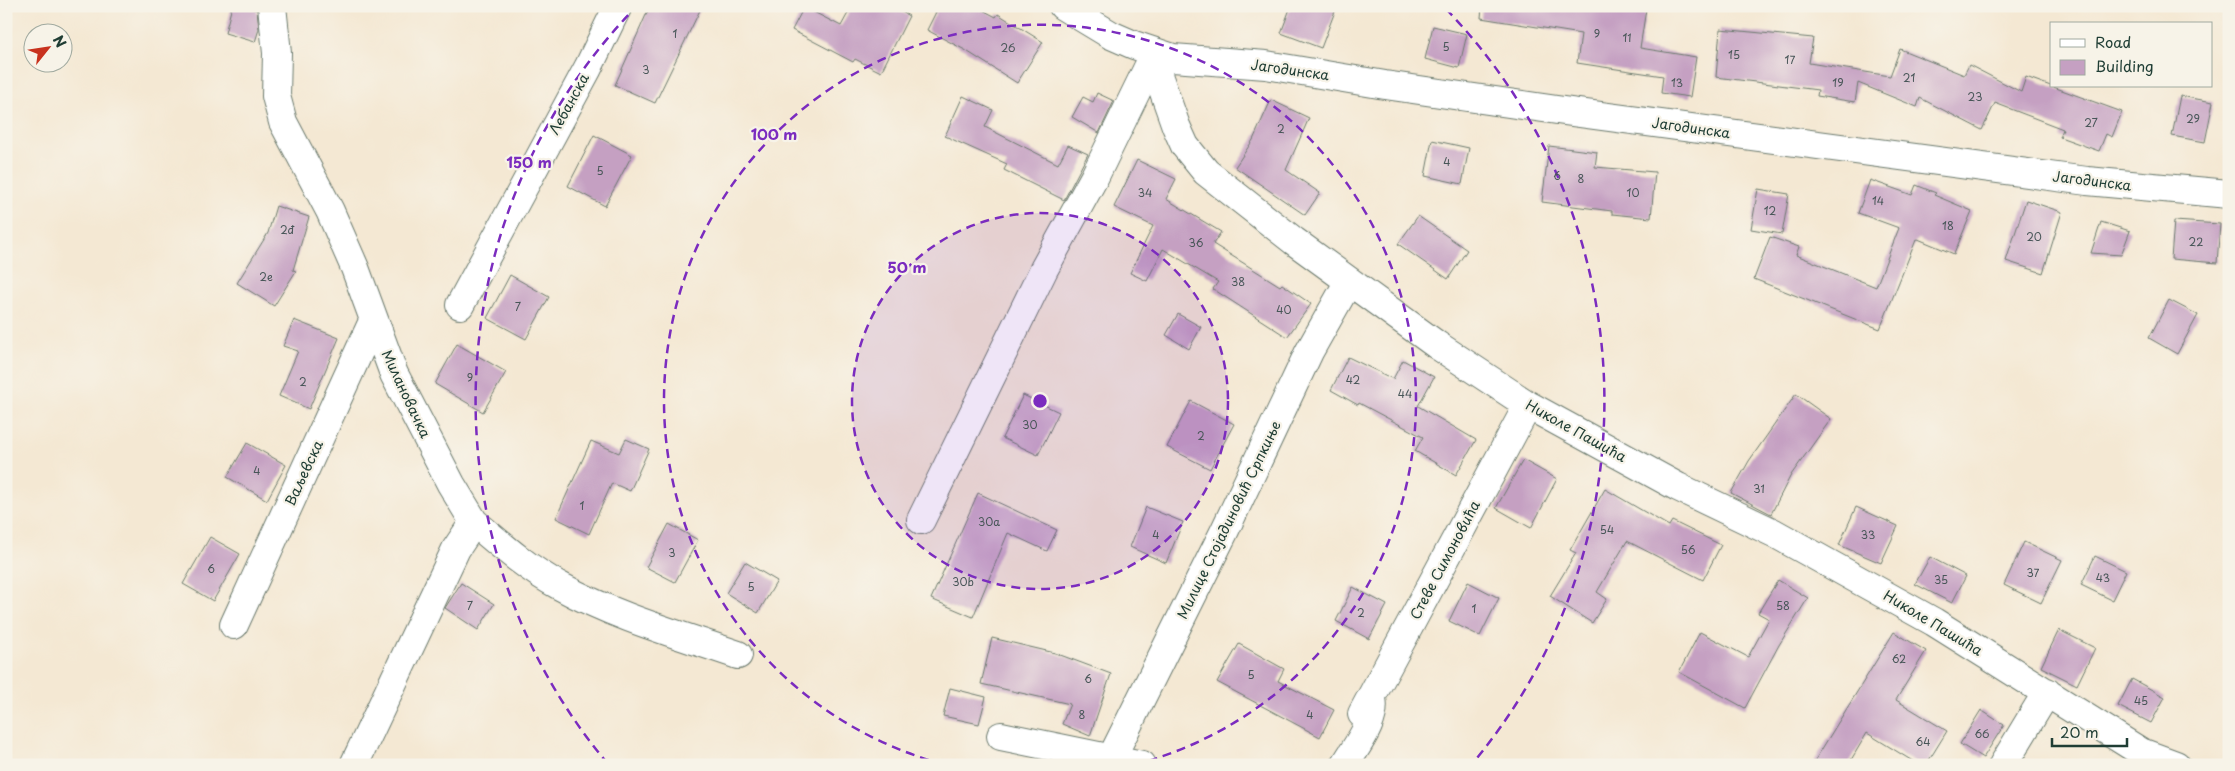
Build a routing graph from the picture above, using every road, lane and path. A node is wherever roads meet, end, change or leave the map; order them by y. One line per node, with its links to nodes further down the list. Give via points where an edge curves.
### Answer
1 (272, 6): 8 (street, Милановачка, via 277,52 276,96 282,122 330,211)
2 (618, 6): 7 (street, Лебанска)
3 (1063, 6): 4 (street, via 1111,35)
4 (1155, 52): 5 (street, Јагодинска, via 1189,60 1266,65 1564,111 2077,180); 6 (street, Николе Пашића, via 1159,78 1176,126 1185,146 1206,172); 10 (street)
5 (2229, 194)
6 (1349, 281): 9 (street, Николе Пашића); 17 (street, Милице Стојадиновић Српкиње, via 1310,352)
7 (460, 305)
8 (374, 321): 11 (street, Милановачка, via 394,374); 12 (street, Ваљевска)
9 (1528, 405): 14 (street, Николе Пашића, via 1678,487 1857,578); 20 (street, Стеве Симоновића, via 1367,706 1373,705 1371,719)
10 (921, 520)
11 (474, 522): 13 (street, Милановачка, via 511,554 559,586 620,615); 18 (street, via 456,549)
12 (234, 625)
13 (738, 655)
14 (2047, 692): 16 (street, Николе Пашића); 21 (street)
15 (1002, 736): 17 (street)
16 (2138, 758): 22 (street, Николе Пашића)
17 (1111, 759): 19 (street)
18 (354, 765)
19 (1142, 765)
20 (1345, 765)
21 (2003, 765)
22 (2176, 765)

